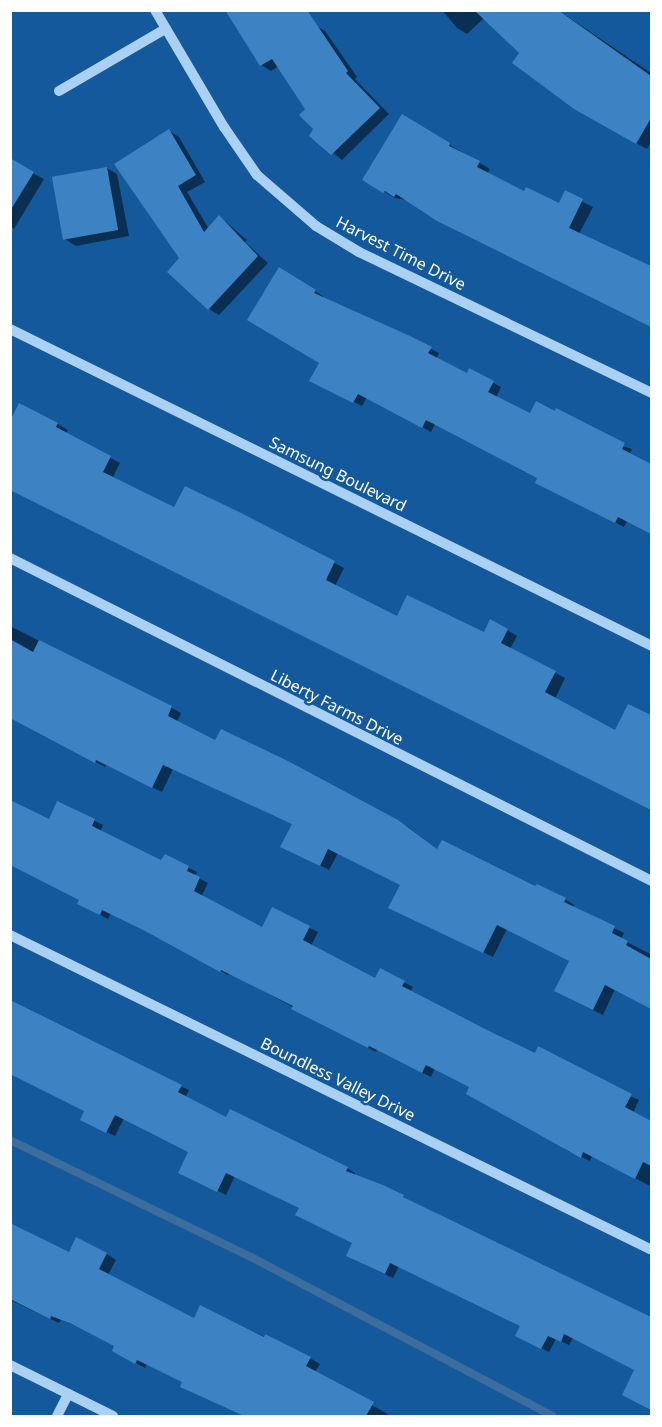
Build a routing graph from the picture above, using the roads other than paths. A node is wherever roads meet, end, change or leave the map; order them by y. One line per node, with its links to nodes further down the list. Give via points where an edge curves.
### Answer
1 (155, 10): 2 (street, Harvest Time Drive)
2 (165, 29): 3 (street); 5 (street, Harvest Time Drive, via 257,175 316,226 359,252)
3 (59, 91)
4 (10, 330): 7 (street, Samsung Boulevard)
5 (651, 393)
6 (10, 558): 8 (street, Liberty Farms Drive)
7 (651, 646)
8 (651, 881)
9 (10, 936): 10 (street, Boundless Valley Drive)
10 (651, 1250)
11 (10, 1365): 12 (street)
12 (68, 1394): 13 (street); 14 (street)
13 (57, 1416)
14 (112, 1416)

